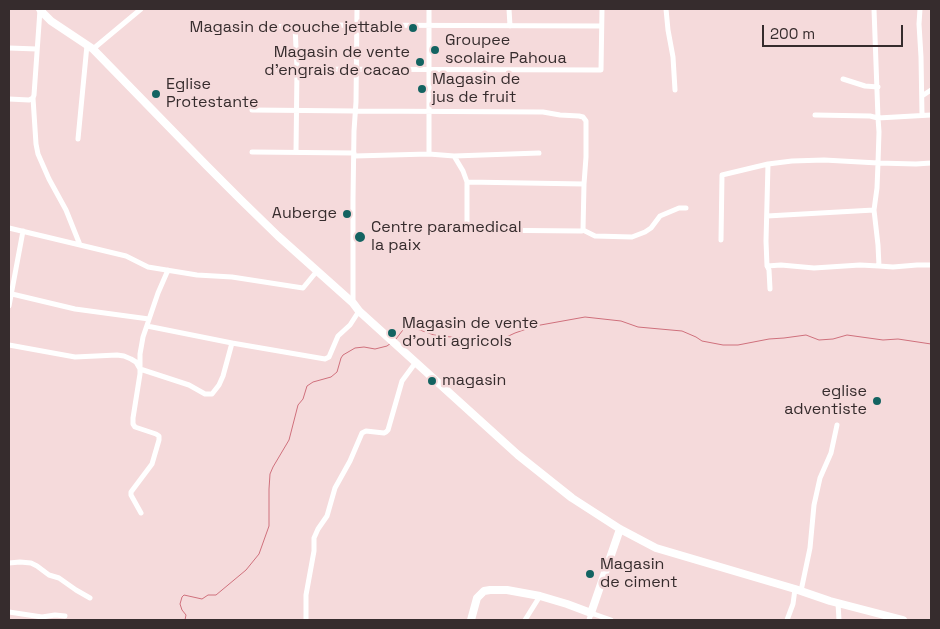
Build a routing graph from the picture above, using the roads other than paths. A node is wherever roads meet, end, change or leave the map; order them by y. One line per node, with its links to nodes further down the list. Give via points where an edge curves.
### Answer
1 (141, 9): 16 (street)
2 (357, 9): 10 (street)
3 (429, 9): 12 (street)
4 (509, 9): 13 (street)
5 (602, 9): 14 (street)
6 (666, 9): 25 (street)
7 (874, 9): 24 (street)
8 (920, 9): 27 (street)
9 (40, 10): 16 (street); 18 (street)
10 (357, 25): 11 (street); 12 (street); 21 (street)
11 (295, 26): 15 (street); 20 (street)
12 (429, 26): 13 (street); 22 (street)
13 (510, 26): 14 (street)
14 (601, 26): 22 (street, via 601,70)
15 (266, 27)
16 (90, 47): 38 (street); 62 (street, via 206,166)
17 (9, 48): 18 (street)
18 (37, 49): 28 (street)
19 (268, 69): 20 (street)
20 (296, 69): 21 (street); 31 (street)
21 (356, 70): 22 (street); 33 (street)
22 (428, 70): 32 (street)
23 (843, 80): 24 (street)
24 (878, 86): 37 (street)
25 (675, 90)
26 (931, 90): 27 (street)
27 (922, 96): 35 (street)
28 (33, 98): 29 (street); 57 (street, via 38,154)
29 (9, 99)
30 (252, 110): 31 (street)
31 (297, 110): 33 (street); 40 (street)
32 (429, 111): 33 (street); 42 (street); 49 (street, via 543,112 583,117 586,121)
33 (355, 112): 43 (street)
34 (815, 115): 37 (street)
35 (922, 115): 36 (street); 37 (street)
36 (931, 115)
37 (878, 118): 45 (street)
38 (78, 139)
39 (252, 152): 40 (street)
40 (296, 152): 43 (street)
41 (539, 153): 44 (street)
42 (429, 154): 43 (street); 44 (street)
43 (354, 155): 65 (street)
44 (454, 156): 48 (street)
45 (878, 163): 46 (street); 47 (street, via 824,160); 51 (street)
46 (931, 163)
47 (768, 164): 52 (street); 56 (street, via 722,175)
48 (467, 182): 49 (street); 54 (street, via 467,225 471,230)
49 (584, 184): 54 (street)
50 (686, 208): 54 (street, via 660,216 651,228 632,237 596,236)
51 (874, 210): 52 (street); 60 (street)
52 (767, 216): 59 (street)
53 (9, 228): 55 (street)
54 (583, 230)
55 (23, 231): 57 (street); 64 (street)
56 (721, 240)
57 (80, 245): 61 (street, via 126,256 148,267)
58 (931, 265): 60 (street)
59 (767, 266): 60 (street); 63 (street)
60 (879, 266)
61 (168, 270): 62 (street, via 302,288); 68 (street)
62 (317, 271): 65 (street)
63 (770, 289)
64 (12, 294): 66 (street); 68 (street, via 74,309)
65 (353, 303): 67 (street)
66 (9, 306)
67 (358, 310): 70 (street, via 325,359); 72 (street)
68 (149, 319): 69 (street)
69 (147, 326): 70 (street); 73 (street, via 141,346)
70 (232, 343): 73 (street, via 223,376 212,394 204,394 189,385)
71 (9, 344): 73 (street, via 74,356 124,356 136,362)
72 (416, 362): 76 (street, via 526,461 572,498); 85 (street, via 402,381 388,430 384,433 362,432 335,488 327,516 314,538)
73 (140, 369): 75 (street, via 133,424 156,434 159,440 152,464 131,492)
74 (837, 425): 78 (street, via 831,453 820,478 810,548)
75 (141, 513)
76 (620, 529): 78 (street, via 656,548); 84 (street)
77 (9, 563): 80 (street, via 31,564)
78 (798, 590): 81 (street); 89 (street)
79 (540, 596): 84 (street, via 567,604); 86 (street, via 507,590 484,591 477,598); 87 (street)
80 (90, 598)
81 (838, 603): 90 (street); 91 (street)
82 (9, 612): 83 (street, via 42,617)
83 (64, 616)
84 (590, 617): 88 (street)
85 (306, 620)
86 (470, 620)
87 (525, 620)
88 (611, 620)
89 (787, 620)
90 (839, 620)
91 (903, 620)

